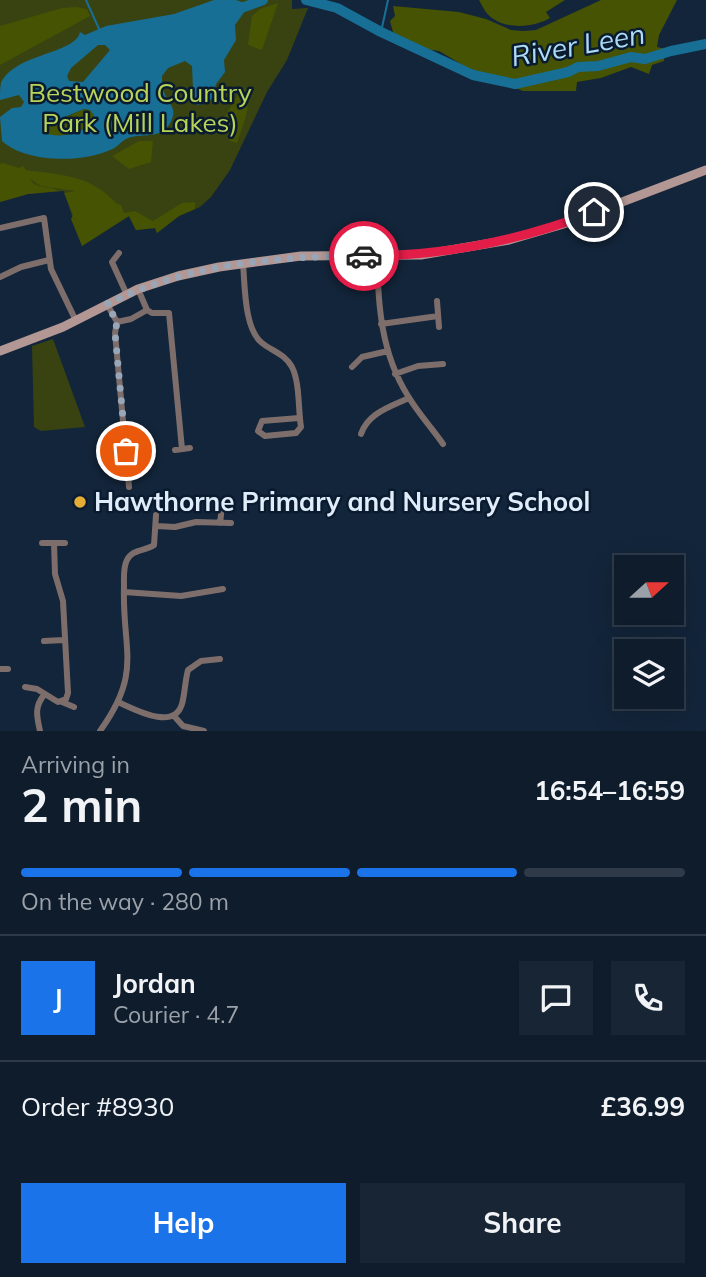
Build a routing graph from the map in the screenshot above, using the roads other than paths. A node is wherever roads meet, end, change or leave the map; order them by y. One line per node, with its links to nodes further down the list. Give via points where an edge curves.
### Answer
1 (706, 170): 7 (main road, via 509,240 430,254)
2 (42, 207): 3 (street)
3 (44, 218): 5 (street); 8 (street)
4 (0, 220): 5 (street)
5 (1, 228)
6 (120, 253): 12 (street, via 112,262)
7 (377, 256): 9 (main road, via 317,255); 19 (street)
8 (49, 260): 10 (street); 17 (street)
9 (243, 264): 11 (main road); 28 (street, via 252,331 291,366)
10 (0, 277)
11 (138, 289): 12 (main road); 15 (street)
12 (127, 295): 14 (main road)
13 (437, 301): 16 (street)
14 (107, 304): 17 (main road); 18 (street)
15 (147, 310): 18 (street); 32 (street, via 169,310)
16 (438, 316): 19 (street); 20 (street)
17 (76, 321): 21 (main road)
18 (117, 322): 33 (street)
19 (381, 324): 22 (street)
20 (439, 327)
21 (0, 351)
22 (388, 351): 24 (street, via 357,356); 25 (street)
23 (443, 364): 25 (street)
24 (352, 368)
25 (395, 374): 26 (street)
26 (409, 398): 29 (street); 31 (street)
27 (358, 417): 29 (street)
28 (299, 418): 28 (street, via 301,427 296,433 265,436 258,431 262,421)
29 (365, 422): 30 (street)
30 (361, 434)
31 (443, 444)
32 (182, 449)
33 (129, 487)
34 (222, 507): 36 (street)
35 (156, 515): 38 (street)
36 (220, 523): 37 (street); 38 (street)
37 (231, 523)
38 (156, 526): 43 (street, via 154,545 127,560)
39 (42, 543): 40 (street)
40 (54, 543): 41 (street); 44 (street)
41 (65, 543)
42 (223, 589): 43 (street, via 181,596)
43 (124, 592): 50 (street, via 128,664)
44 (64, 640): 45 (street); 49 (street, via 68,693)
45 (44, 641)
46 (215, 657): 52 (street, via 188,670 181,707)
47 (25, 687): 48 (street)
48 (44, 695): 49 (street); 53 (street, via 36,711)
49 (62, 702): 51 (street)
50 (118, 702): 52 (street, via 162,719); 54 (street)
51 (74, 707)
52 (174, 716): 55 (street, via 183,726)
53 (40, 731)
54 (100, 731)
55 (204, 731)

